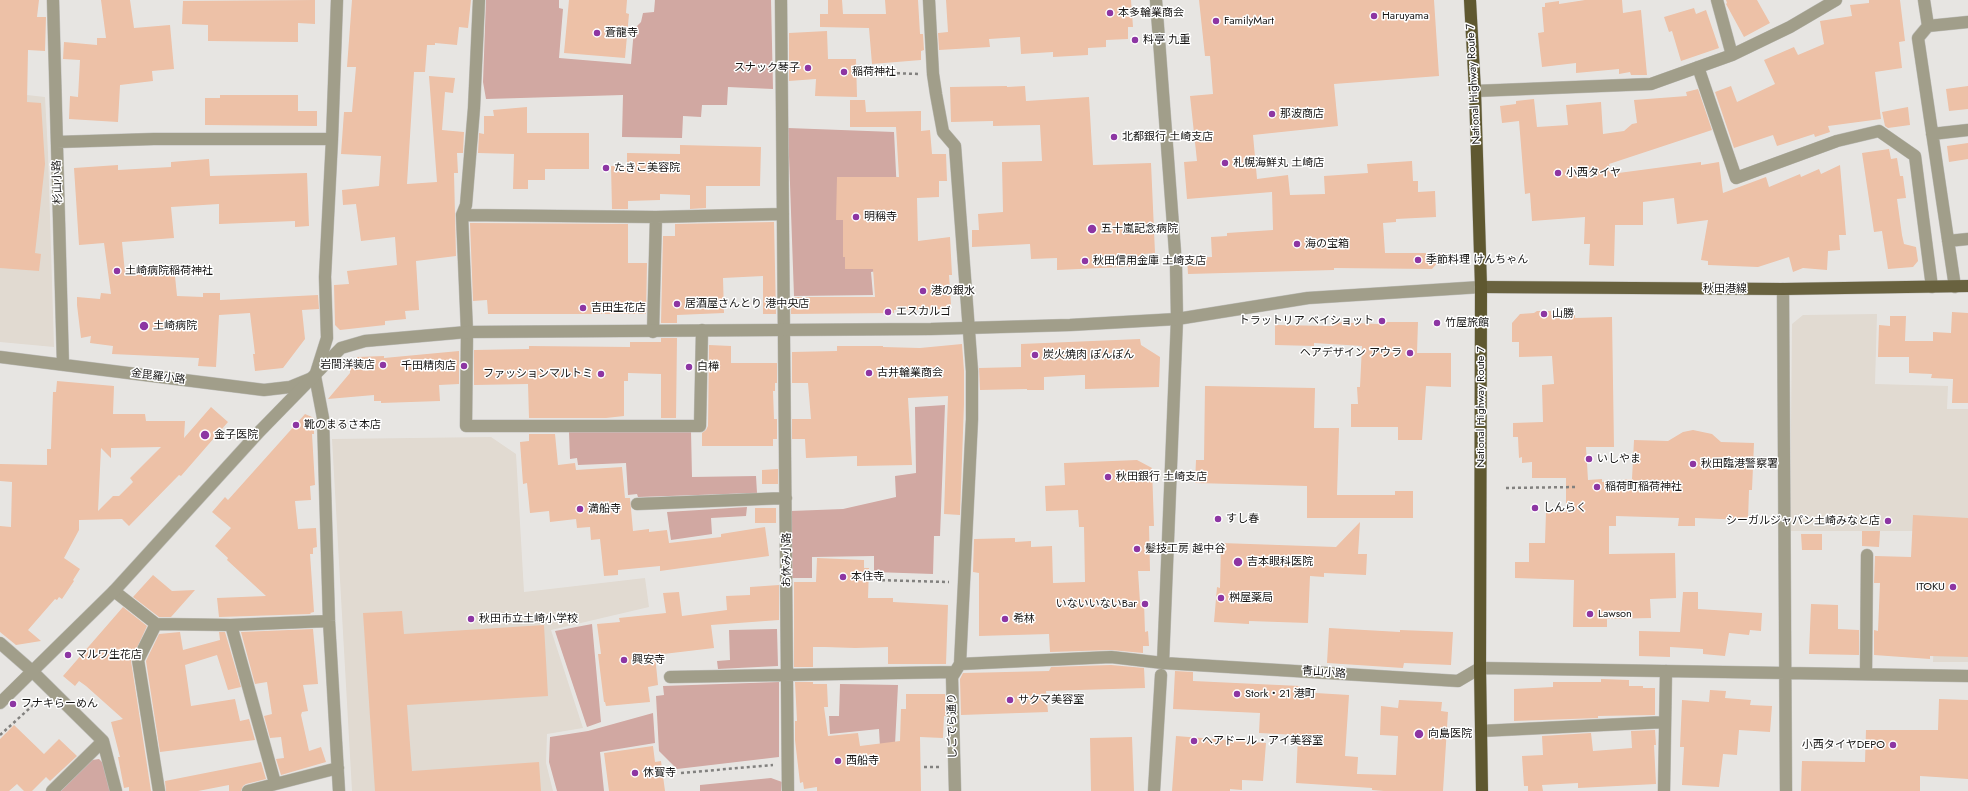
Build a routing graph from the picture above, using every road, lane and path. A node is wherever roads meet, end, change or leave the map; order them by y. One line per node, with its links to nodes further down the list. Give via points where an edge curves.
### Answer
1 (53, 0): 22 (street, 杉山小路)
2 (336, 0): 21 (street)
3 (479, 0): 24 (street, via 474,108 466,205)
4 (781, 0): 23 (street, お休み小路)
5 (929, 0): 17 (street, しごでら通り)
6 (1156, 0): 33 (street, via 1175,257)
7 (1470, 0): 8 (street); 18 (highway, National Highway Route 7)
8 (1475, 0)
9 (1717, 0): 14 (street)
10 (1836, 0): 14 (street, via 1790,27)
11 (1924, 0): 13 (street)
12 (1968, 22): 13 (street)
13 (1928, 26): 20 (street, via 1918,38)
14 (1732, 55): 15 (street)
15 (1698, 67): 18 (street, via 1651,84); 30 (street, via 1736,178 1837,141 1879,131 1915,156)
16 (861, 72): 17 (path)
17 (933, 74): 34 (street, しごでら通り, via 943,132 955,146)
18 (1475, 91): 29 (highway, National Highway Route 7)
19 (1968, 130): 20 (street)
20 (1932, 134): 27 (street)
21 (332, 139): 22 (street); 41 (street, via 325,277 327,338)
22 (56, 142): 40 (street, 杉山小路)
23 (783, 214): 25 (street); 35 (street, お休み小路)
24 (462, 215): 25 (street); 37 (street)
25 (656, 217): 38 (street)
26 (1968, 238): 27 (street)
27 (1948, 241): 31 (street)
28 (1968, 286): 31 (main road, 秋田港線)
29 (1482, 287): 32 (main road, 秋田港線); 33 (street, via 1308,298); 56 (highway, National Highway Route 7)
30 (1932, 287): 31 (main road, 秋田港線); 32 (main road, 秋田港線)
31 (1955, 287)
32 (1783, 289): 59 (street)
33 (1177, 319): 34 (street); 54 (street)
34 (967, 327): 35 (street); 48 (street, しごでら通り, via 972,371 972,419)
35 (783, 329): 36 (street); 44 (street, お休み小路)
36 (702, 330): 37 (street, via 700,426 466,426); 38 (street)
37 (467, 332): 38 (street); 41 (street, via 365,341 341,348)
38 (653, 332)
39 (0, 357): 40 (street, 金毘羅小路)
40 (63, 365): 41 (street, 金毘羅小路, via 264,390 290,387)
41 (314, 376): 49 (street, via 258,432); 50 (street, via 323,418)
42 (1577, 487): 43 (path)
43 (1506, 488)
44 (786, 498): 45 (street); 62 (street, お休み小路)
45 (637, 504)
46 (1867, 555): 60 (street)
47 (876, 580): 48 (path)
48 (963, 582): 55 (street, しごでら通り)
49 (114, 591): 51 (street); 58 (street)
50 (329, 622): 52 (street); 72 (street)
51 (156, 624): 52 (street); 77 (street, via 138,660)
52 (231, 625): 74 (street)
53 (0, 643): 58 (street)
54 (1163, 663): 55 (street, 青山小路, via 1111,656); 56 (street, 青山小路, via 1458,681)
55 (958, 668): 62 (street, 青山小路); 81 (street, しごでら通り, via 952,677)
56 (1480, 668): 57 (street); 68 (highway, National Highway Route 7)
57 (1666, 671): 59 (street); 67 (street)
58 (32, 672): 65 (street); 66 (street)
59 (1786, 674): 60 (street); 85 (street)
60 (1866, 674): 63 (street)
61 (1160, 675): 82 (street)
62 (788, 676): 64 (street, 青山小路); 71 (street, お休み小路)
63 (1968, 676)
64 (670, 677)
65 (50, 689): 69 (path); 70 (street)
66 (0, 703)
67 (1665, 722): 68 (street); 84 (street)
68 (1481, 731): 83 (highway, National Highway Route 7)
69 (0, 735)
70 (103, 741): 75 (street); 76 (street)
71 (788, 764): 73 (path); 80 (street, お休み小路)
72 (338, 768): 74 (street); 79 (street)
73 (681, 773)
74 (275, 783): 78 (street)
75 (52, 791)
76 (116, 791)
77 (159, 791)
78 (248, 791)
79 (339, 791)
80 (788, 791)
81 (955, 791)
82 (1154, 791)
83 (1482, 791)
84 (1664, 791)
85 (1786, 791)

